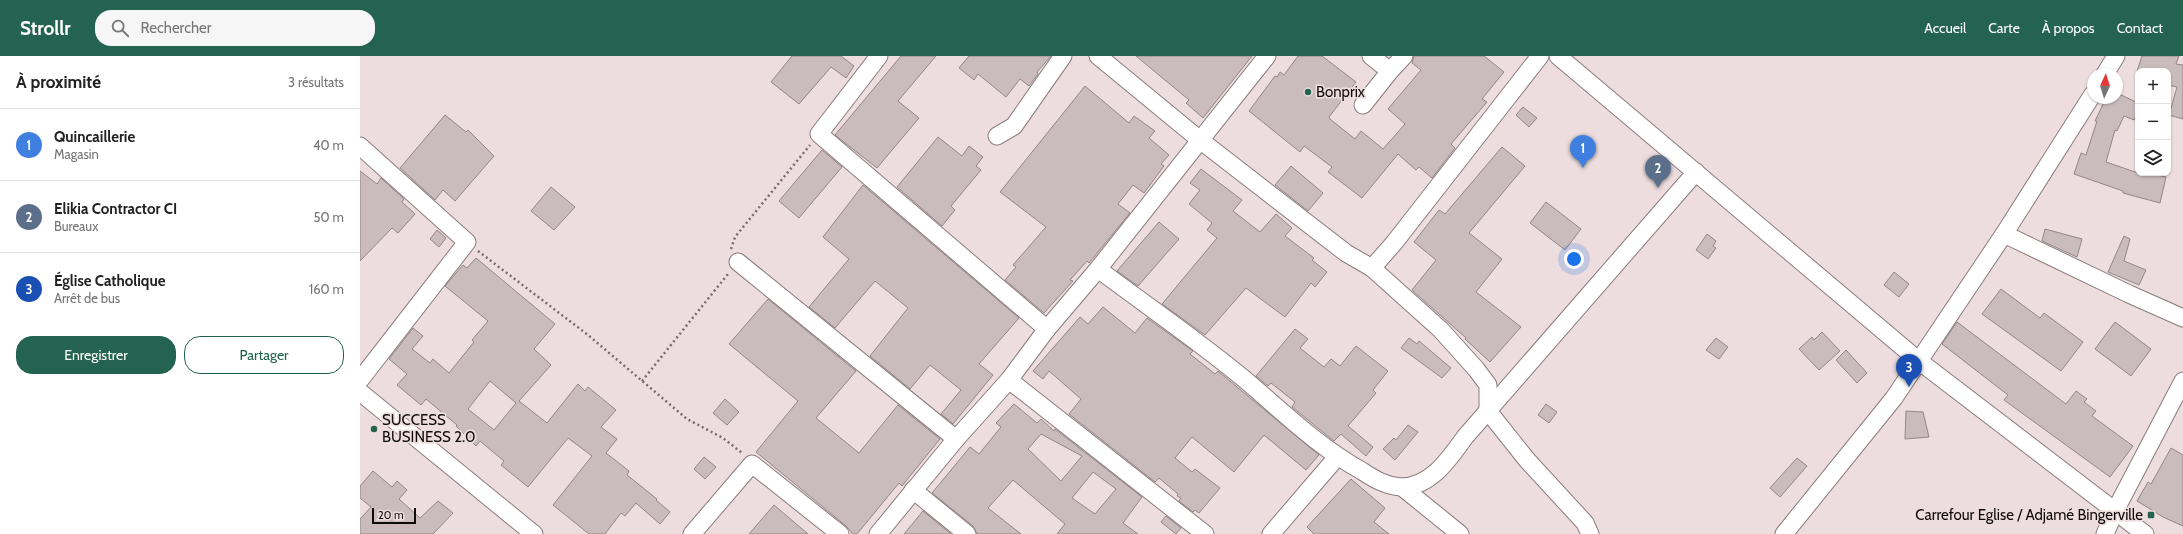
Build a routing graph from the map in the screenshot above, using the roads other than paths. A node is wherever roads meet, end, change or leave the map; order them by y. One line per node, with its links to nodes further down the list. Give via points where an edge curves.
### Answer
1 (878, 56): 23 (street, via 819,134)
2 (1063, 56): 14 (street, via 1014,126)
3 (1098, 56): 15 (street)
4 (1267, 56): 15 (street)
5 (1371, 56): 11 (street)
6 (1404, 56): 11 (street)
7 (1540, 56): 20 (street)
8 (1558, 56): 17 (street)
9 (2116, 56): 10 (street)
10 (2109, 68)
11 (1390, 71): 13 (street)
12 (2087, 103): 18 (street)
13 (1363, 105)
14 (997, 136)
15 (1200, 140): 20 (street, via 1346,253); 21 (street)
16 (360, 146): 25 (street, via 467,242)
17 (1696, 172): 24 (street); 29 (street)
18 (2004, 234): 22 (street); 24 (street)
19 (738, 262): 30 (street)
20 (1372, 268): 29 (street, via 1441,330 1476,369 1488,385)
21 (1098, 269): 23 (street); 31 (street, via 1242,378)
22 (2183, 318)
23 (1047, 329): 26 (street)
24 (1919, 361): 34 (street); 44 (street, via 1894,398)
25 (360, 380)
26 (1009, 380): 30 (street); 40 (street)
27 (2183, 381): 34 (street)
28 (360, 392): 35 (street)
29 (1488, 411): 32 (street, via 1442,467 1421,483); 43 (street, via 1527,460 1585,523)
30 (956, 439): 33 (street)
31 (1337, 457): 32 (street, via 1380,482); 41 (street)
32 (1402, 487): 42 (street)
33 (913, 490): 38 (street); 39 (street)
34 (2115, 511): 45 (street); 46 (street)
35 (534, 534)
36 (692, 534): 37 (street, via 752,464)
37 (840, 534)
38 (878, 534)
39 (967, 534)
40 (1204, 534)
41 (1271, 534)
42 (1460, 534)
43 (1590, 534)
44 (1784, 534)
45 (2105, 534)
46 (2145, 534)

